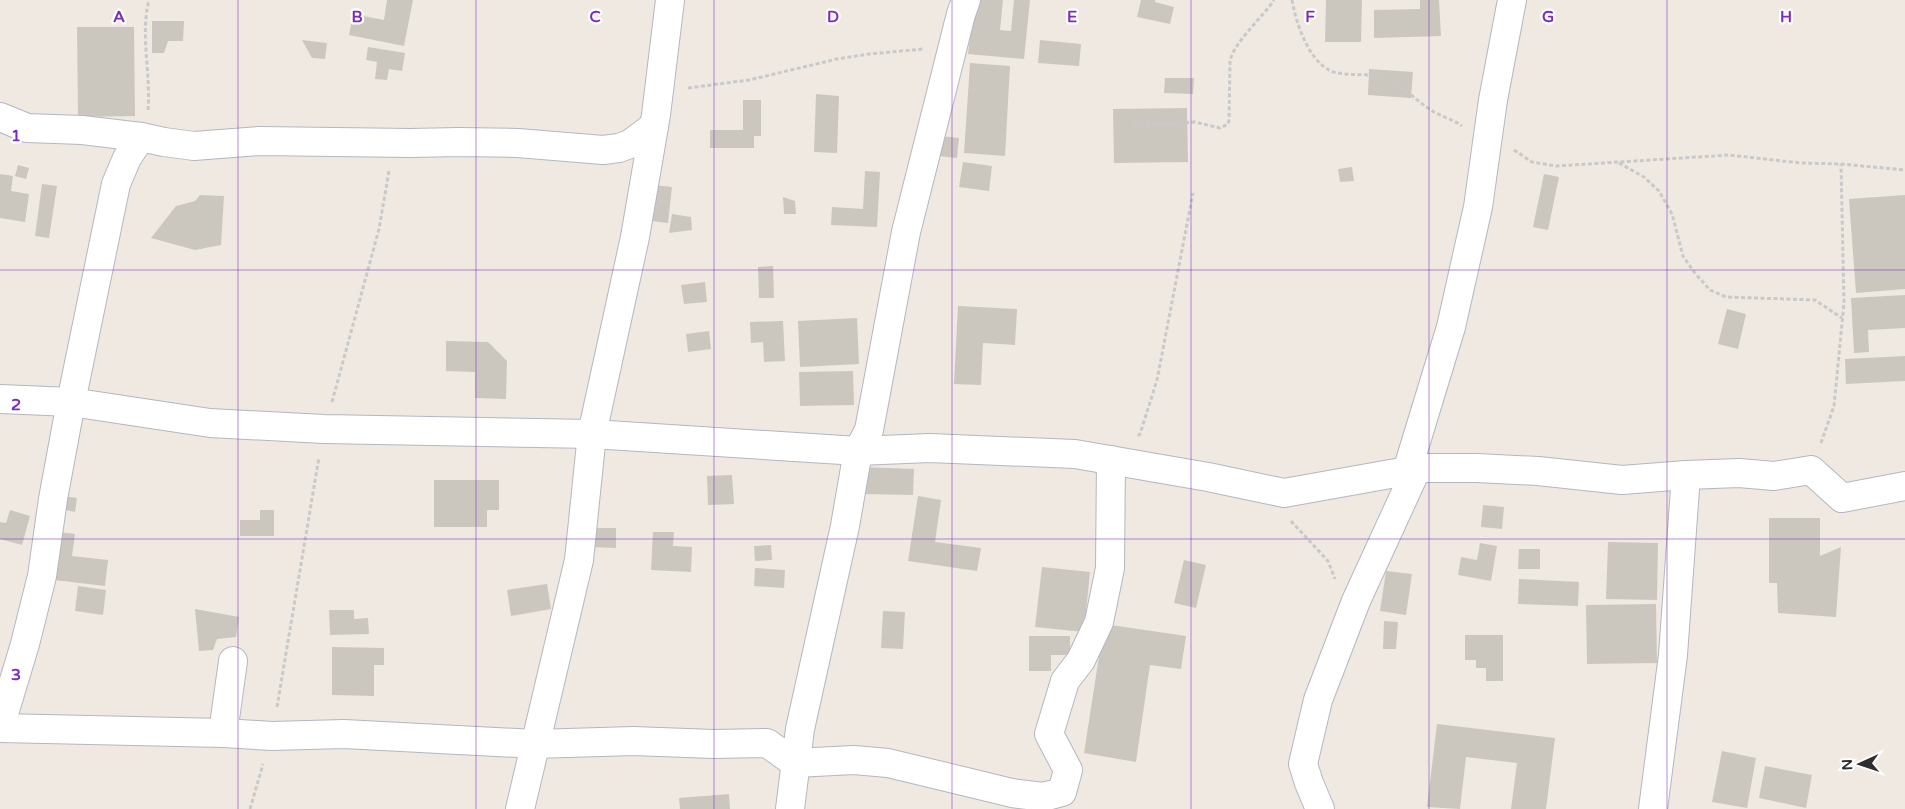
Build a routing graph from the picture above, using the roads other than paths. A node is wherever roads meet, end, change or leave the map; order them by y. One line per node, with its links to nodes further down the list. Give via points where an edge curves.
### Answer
1 (670, 0): 5 (street)
2 (966, 0): 10 (street, via 906,232 869,430)
3 (1512, 0): 12 (street, via 1478,206 1451,327)
4 (0, 117): 6 (street, via 27,128)
5 (655, 120): 6 (street, via 630,144 604,150 459,142 259,141 194,146); 9 (street, via 635,237)
6 (143, 137): 8 (street, via 127,158 116,184)
7 (0, 399): 8 (street)
8 (71, 402): 9 (street, via 210,423 324,429); 16 (street, via 42,576)
9 (592, 434): 10 (street); 18 (street, via 578,560)
10 (858, 451): 11 (street, via 930,448 1075,454); 19 (street)
11 (1111, 460): 12 (street, via 1284,493); 19 (street, via 1110,568 1099,622 1081,660 1065,681 1050,734 1068,770 1062,792 1043,797 1012,793 888,763 854,760)
12 (1412, 470): 13 (street, via 1477,468 1622,480); 22 (street, via 1318,700 1303,764)
13 (1686, 475): 14 (street, via 1739,473 1774,476 1811,470 1842,498); 23 (street, via 1673,656)
14 (1905, 486)
15 (233, 661): 17 (street)
16 (0, 727): 17 (street)
17 (223, 733): 18 (street, via 272,736 344,734)
18 (535, 744): 19 (street, via 633,741 767,743); 20 (street)
19 (795, 763): 21 (street)
20 (520, 809)
21 (790, 809)
22 (1320, 809)
23 (1653, 809)

